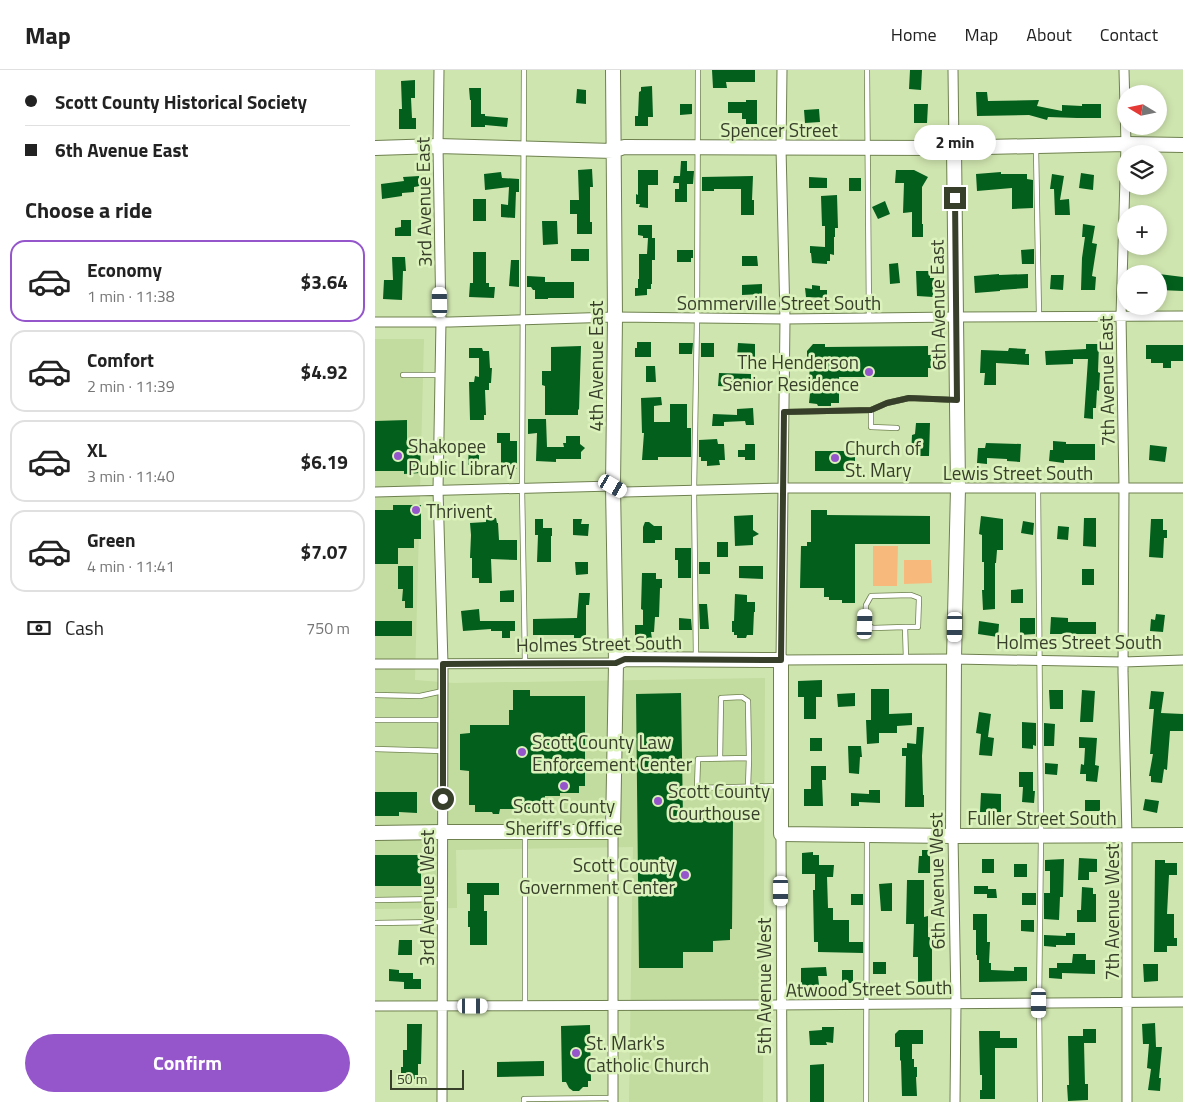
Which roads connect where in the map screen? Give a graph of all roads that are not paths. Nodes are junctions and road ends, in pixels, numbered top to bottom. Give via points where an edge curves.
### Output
1 (439, 70) edge
2 (524, 70) edge
3 (613, 70) edge
4 (698, 70) edge
5 (782, 70) edge
6 (867, 70) edge
7 (953, 70) edge
8 (1124, 70) edge
9 (1126, 144) junction
10 (1183, 145) edge
11 (438, 146) junction
12 (1036, 146) junction
13 (698, 147) junction
14 (375, 148) edge
15 (781, 148) junction
16 (866, 148) junction
17 (954, 148) junction
18 (524, 149) junction
19 (613, 151) junction
20 (1039, 316) junction
21 (1121, 316) junction
22 (1183, 316) edge
23 (956, 317) junction
24 (615, 318) junction
25 (697, 318) junction
26 (869, 318) junction
27 (785, 319) junction
28 (523, 320) junction
29 (441, 321) junction
30 (375, 322) edge
31 (403, 375) dead end
32 (440, 375) junction
33 (957, 400) junction
34 (871, 410) junction
35 (784, 412) junction
36 (897, 428) dead end
37 (613, 486) junction
38 (523, 488) junction
39 (784, 488) junction
40 (957, 488) junction
41 (1038, 488) junction
42 (1124, 488) junction
43 (1183, 488) edge
44 (438, 490) junction
45 (694, 490) junction
46 (375, 492) edge
47 (905, 627) junction
48 (906, 659) junction
49 (954, 659) junction
50 (696, 660) junction
51 (781, 660) junction
52 (1183, 660) edge
53 (1039, 661) junction
54 (1123, 662) junction
55 (525, 663) junction
56 (616, 663) junction
57 (375, 664) edge
58 (443, 664) junction
59 (443, 691) junction
60 (375, 695) edge
61 (375, 720) edge
62 (443, 720) junction
63 (375, 749) edge
64 (443, 751) junction
65 (749, 758) junction
66 (720, 759) junction
67 (781, 786) junction
68 (749, 787) junction
69 (443, 832) junction
70 (525, 832) junction
71 (613, 832) junction
72 (375, 833) edge
73 (781, 834) junction
74 (867, 835) junction
75 (1183, 835) edge
76 (953, 836) junction
77 (1041, 836) junction
78 (1127, 836) junction
79 (443, 899) junction
80 (375, 900) edge
81 (442, 922) junction
82 (375, 923) edge
83 (1183, 1002) edge
84 (956, 1003) junction
85 (1039, 1003) junction
86 (1127, 1003) junction
87 (867, 1004) junction
88 (525, 1005) junction
89 (613, 1005) junction
90 (781, 1005) junction
91 (375, 1006) edge
92 (442, 1006) junction
93 (613, 1100) edge
94 (442, 1102) edge
95 (524, 1102) edge
96 (782, 1102) edge
97 (866, 1102) edge
98 (955, 1102) edge
99 (1039, 1102) edge
100 (1127, 1102) edge

1 - 11 street, 3rd Avenue East
2 - 18 lane
3 - 19 street, 4th Avenue East
4 - 13 lane
5 - 15 street
6 - 16 lane
7 - 17 street, 6th Avenue East
8 - 9 street, 7th Avenue East
9 - 10 street, Spencer Street
9 - 12 street, Spencer Street
9 - 21 street, 7th Avenue East
11 - 14 street, Spencer Street
11 - 18 street, Spencer Street
11 - 29 street, 3rd Avenue East
12 - 17 street, Spencer Street
12 - 20 lane
13 - 15 street, Spencer Street
13 - 19 street, Spencer Street via 624,147
13 - 25 lane
15 - 16 street, Spencer Street
15 - 27 street
16 - 17 street, Spencer Street
16 - 26 lane
17 - 23 street, 6th Avenue East
18 - 19 street, Spencer Street
18 - 28 lane
19 - 24 street, 4th Avenue East
20 - 21 street, Sommerville Street South
20 - 23 street, Sommerville Street South
21 - 22 street, Sommerville Street South
21 - 42 street, 7th Avenue East
23 - 26 street, Sommerville Street South
23 - 33 street, 6th Avenue East
24 - 25 street, Sommerville Street South
24 - 28 street, Sommerville Street South
24 - 37 street, 4th Avenue East
25 - 27 street, Sommerville Street South
25 - 45 lane
26 - 27 street, Sommerville Street South
27 - 35 street
28 - 29 street, Sommerville Street South
28 - 38 lane
29 - 30 street, Sommerville Street South
29 - 32 street, 3rd Avenue East
31 - 32 lane
32 - 44 street, 3rd Avenue East
33 - 34 lane via 909,398
33 - 40 street, 6th Avenue East
34 - 35 lane
34 - 36 lane via 871,427
35 - 39 street
37 - 38 street, Lewis Street South
37 - 45 street, Lewis Street South via 625,492
37 - 56 street, 4th Avenue East
38 - 44 street, Lewis Street South
38 - 55 lane
39 - 40 street, Lewis Street South
39 - 45 street, Lewis Street South
39 - 51 street
40 - 41 street, Lewis Street South
40 - 49 street, 6th Avenue East
41 - 42 street, Lewis Street South
41 - 53 lane
42 - 43 street, Lewis Street South
42 - 54 street, 7th Avenue East
44 - 46 street, Lewis Street South
44 - 58 street, 3rd Avenue East
45 - 50 lane
47 - 47 lane via 918,627 919,598 911,595 871,596 866,605 865,624 873,628
47 - 48 lane
48 - 49 street, Holmes Street South
48 - 51 street, Holmes Street South
49 - 53 street, Holmes Street South
49 - 76 street, 6th Avenue West
50 - 51 street, Holmes Street South
50 - 56 street, Holmes Street South via 625,659
51 - 67 street, 5th Avenue West
52 - 54 street, Holmes Street South
53 - 54 street, Holmes Street South
53 - 77 lane
54 - 78 street, 7th Avenue West
55 - 56 street, Holmes Street South
55 - 58 street, Holmes Street South
56 - 71 street, 4th Avenue East
57 - 58 street, Holmes Street South
58 - 59 street, 3rd Avenue West
59 - 60 lane via 420,696
59 - 62 street, 3rd Avenue West
61 - 62 lane
62 - 64 street, 3rd Avenue West
63 - 64 lane
64 - 69 street, 3rd Avenue West
65 - 66 lane
65 - 66 lane via 748,701 741,697 721,698
65 - 68 lane
66 - 68 lane via 698,759 697,788
67 - 68 lane
67 - 73 street, 5th Avenue West
69 - 70 street
69 - 72 street
69 - 79 street, 3rd Avenue West
70 - 71 street
70 - 88 lane
71 - 89 street
73 - 74 street, Fuller Street South
73 - 90 street, 5th Avenue West
74 - 76 street, Fuller Street South
74 - 87 lane
75 - 78 street, Fuller Street South
76 - 77 street, Fuller Street South
76 - 84 street, 6th Avenue West
77 - 78 street, Fuller Street South
77 - 85 lane
78 - 86 street, 7th Avenue West
79 - 80 lane
79 - 81 street, 3rd Avenue West
81 - 82 lane
81 - 92 street, 3rd Avenue West
83 - 86 street, Atwood Street South
84 - 85 street, Atwood Street South
84 - 87 street, Atwood Street South
84 - 98 street, 6th Avenue West
85 - 86 street, Atwood Street South
85 - 99 lane
86 - 100 street, 7th Avenue West
87 - 90 street, Atwood Street South
87 - 97 lane
88 - 89 street, Atwood Street South
88 - 92 street, Atwood Street South
89 - 90 street, Atwood Street South
89 - 93 street
90 - 96 street, 5th Avenue West
91 - 92 street, Atwood Street South
92 - 94 street, 3rd Avenue West
93 - 95 lane via 524,1099

